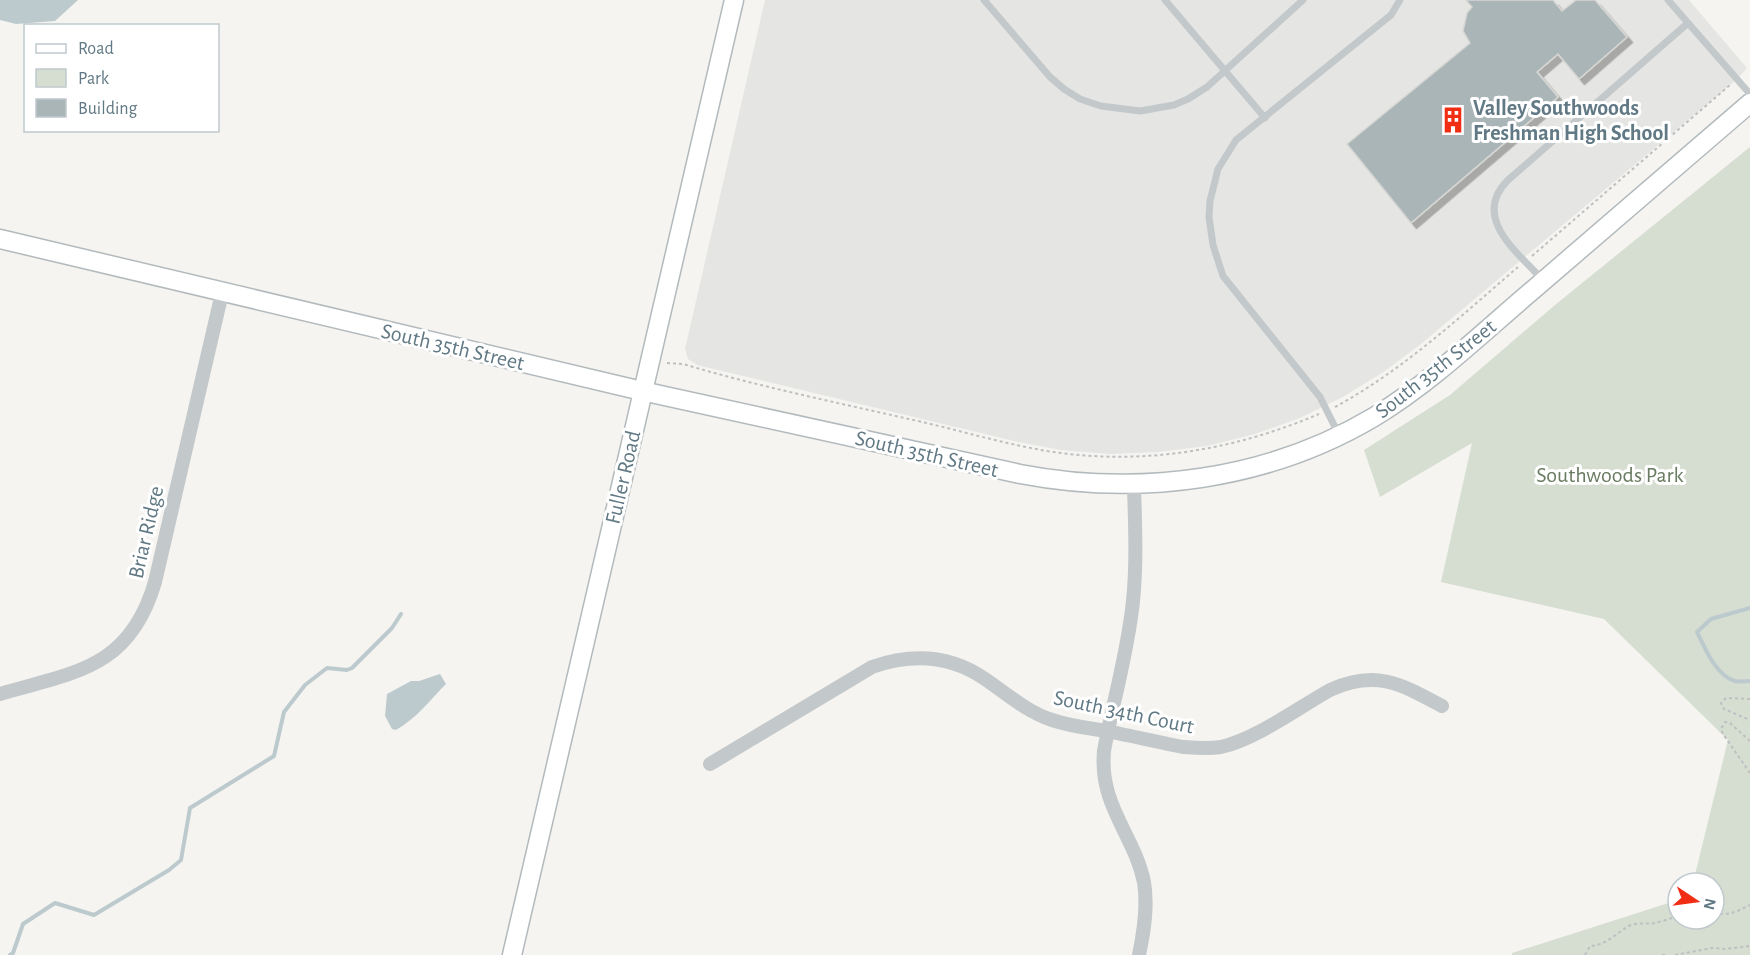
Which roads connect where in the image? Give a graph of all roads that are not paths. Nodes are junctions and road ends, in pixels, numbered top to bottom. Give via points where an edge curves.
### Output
1 (734, 0) edge
2 (995, 0) edge
3 (1165, 0) edge
4 (1303, 0) edge
5 (1400, 0) edge
6 (1668, 0) edge
7 (987, 3) edge
8 (1688, 23) junction
9 (1225, 72) junction
10 (1750, 94) edge
11 (1750, 103) edge
12 (1265, 118) junction
13 (0, 239) edge
14 (1543, 281) junction
15 (222, 293) junction
16 (642, 391) junction
17 (1340, 435) junction
18 (1134, 485) junction
19 (0, 694) edge
20 (1442, 706) dead end
21 (1108, 732) junction
22 (710, 764) dead end
23 (512, 955) edge
24 (1139, 955) edge

1 - 16 street, Fuller Road
2 - 7 lane
3 - 9 lane
4 - 9 lane
5 - 12 lane via 1391,15
6 - 8 lane
7 - 9 lane via 1064,89 1101,106 1140,111 1174,105
8 - 10 lane
8 - 14 lane via 1501,187 1494,203 1495,222
9 - 12 lane
11 - 14 street, South 35th Street
12 - 17 lane via 1236,140 1218,168 1209,211 1213,245 1223,276 1308,381
13 - 15 street, South 35th Street
14 - 17 street, South 35th Street via 1411,392
15 - 16 street, South 35th Street
15 - 19 street, Briar Ridge via 155,582 143,616 113,652 83,669
16 - 18 street, South 35th Street via 1036,477
16 - 23 street, Fuller Road
17 - 18 street, South 35th Street via 1243,470
18 - 21 street via 1133,602
20 - 21 street, South 34th Court via 1396,683 1361,679 1330,690 1238,742 1219,747 1183,747
21 - 22 street, South 34th Court via 1051,720 950,661 909,657 872,667
21 - 24 street via 1102,768 1105,785 1144,882 1145,925

